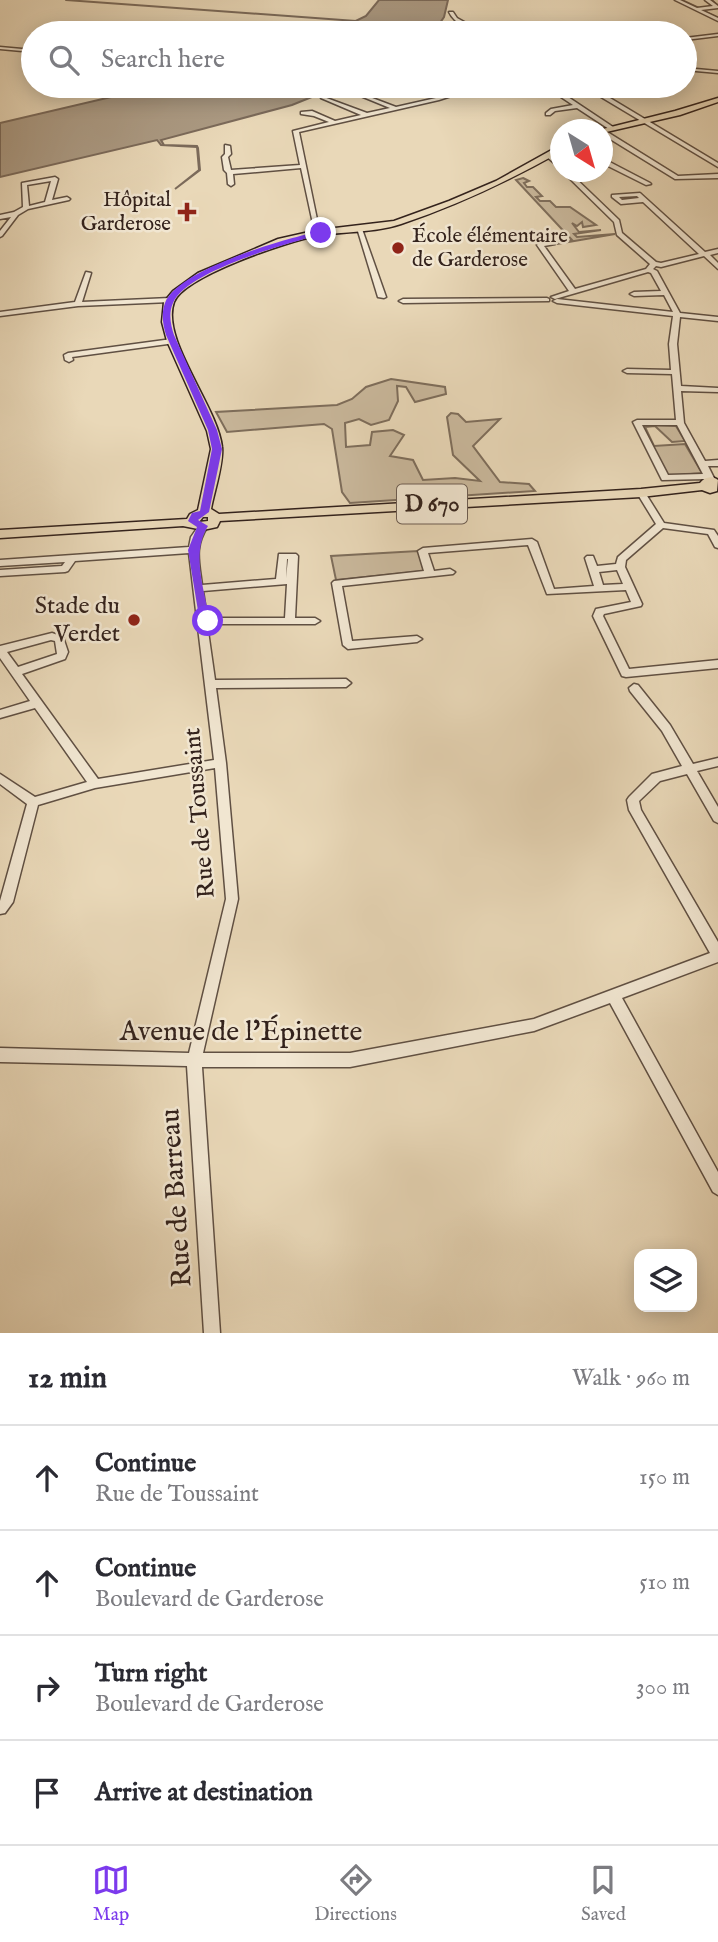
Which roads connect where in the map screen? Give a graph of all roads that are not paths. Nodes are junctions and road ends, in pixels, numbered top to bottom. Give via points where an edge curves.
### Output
1 (677, 0) edge
2 (708, 0) edge
3 (696, 9) junction
4 (451, 13) dead end
5 (718, 20) edge
6 (459, 21) edge
7 (718, 37) edge
8 (697, 40) edge
9 (0, 48) edge
10 (21, 50) edge
11 (697, 70) edge
12 (718, 72) edge
13 (325, 98) edge
14 (371, 98) edge
15 (433, 98) edge
16 (566, 98) edge
17 (608, 98) edge
18 (344, 99) dead end
19 (718, 100) edge
20 (333, 102) junction
21 (577, 106) junction
22 (395, 108) junction
23 (314, 114) dead end
24 (548, 114) dead end
25 (367, 115) junction
26 (592, 119) edge
27 (643, 120) junction
28 (334, 122) junction
29 (613, 128) edge
30 (613, 135) edge
31 (228, 146) dead end
32 (548, 155) edge
33 (718, 165) edge
34 (304, 166) junction
35 (613, 166) edge
36 (257, 170) junction
37 (230, 172) junction
38 (718, 176) edge
39 (576, 182) edge
40 (260, 183) dead end
41 (644, 183) dead end
42 (231, 184) dead end
43 (67, 199) dead end
44 (643, 200) dead end
45 (48, 203) junction
46 (26, 208) junction
47 (16, 214) junction
48 (0, 217) edge
49 (359, 229) junction
50 (318, 233) junction
51 (0, 235) edge
52 (553, 243) dead end
53 (718, 251) edge
54 (704, 254) junction
55 (654, 267) junction
56 (718, 267) edge
57 (88, 273) dead end
58 (572, 290) junction
59 (666, 293) junction
60 (634, 294) dead end
61 (382, 297) dead end
62 (553, 299) junction
63 (170, 300) junction
64 (403, 301) dead end
65 (78, 304) junction
66 (677, 313) junction
67 (0, 314) edge
68 (718, 319) edge
69 (172, 341) junction
70 (69, 360) dead end
71 (627, 371) dead end
72 (675, 372) junction
73 (676, 388) junction
74 (718, 390) edge
75 (680, 423) junction
76 (718, 463) edge
77 (701, 464) junction
78 (712, 483) edge
79 (641, 493) junction
80 (202, 519) junction
81 (661, 524) junction
82 (0, 532) edge
83 (718, 545) edge
84 (193, 550) junction
85 (590, 558) dead end
86 (71, 559) junction
87 (0, 563) edge
88 (620, 567) junction
89 (593, 569) junction
90 (450, 572) dead end
91 (0, 573) edge
92 (430, 574) junction
93 (628, 587) junction
94 (199, 588) junction
95 (599, 588) junction
96 (204, 621) junction
97 (290, 621) junction
98 (315, 621) dead end
99 (417, 639) dead end
100 (0, 650) edge
101 (718, 664) edge
102 (16, 672) junction
103 (346, 683) dead end
104 (211, 684) junction
105 (634, 688) dead end
106 (37, 703) junction
107 (0, 714) edge
108 (718, 762) edge
109 (220, 763) junction
110 (690, 768) junction
111 (0, 778) edge
112 (94, 784) junction
113 (33, 802) junction
114 (718, 818) edge
115 (0, 909) edge
116 (718, 955) edge
117 (614, 996) junction
118 (0, 1055) edge
119 (194, 1060) junction
120 (718, 1186) edge
121 (212, 1333) edge

1 - 3 street
2 - 3 street via 718,7
3 - 5 street
4 - 6 street
7 - 8 street
9 - 10 street
11 - 12 street
13 - 20 street
14 - 22 street
15 - 22 street
16 - 21 street
17 - 27 street
18 - 20 street
19 - 27 main road
20 - 25 street
21 - 24 street
21 - 26 street
22 - 25 street
23 - 28 street
25 - 28 street
27 - 29 main road
27 - 33 street
28 - 34 street via 296,131
30 - 38 street via 677,178
31 - 37 street via 225,157
32 - 49 main road via 453,203 395,223
34 - 36 street
34 - 50 street
35 - 41 street
36 - 37 street
36 - 40 street
37 - 42 street
39 - 55 street via 617,221 619,234
43 - 45 street
44 - 54 street
45 - 46 street
45 - 46 street via 54,179 24,184
46 - 47 street
47 - 48 street
47 - 51 street
49 - 50 main road
49 - 61 street
50 - 63 main road via 281,241 222,265 186,284
52 - 58 street via 540,246
53 - 54 street
54 - 55 street
54 - 56 street
55 - 58 street
55 - 59 street
57 - 65 street
58 - 62 street
59 - 60 street
59 - 66 street
62 - 64 street
62 - 66 street
63 - 65 street
63 - 69 main road via 166,322
65 - 67 street
66 - 68 street
66 - 72 street
69 - 70 street via 68,355
69 - 80 main road via 216,444
71 - 72 street
72 - 73 street
73 - 74 street
73 - 75 street
75 - 77 street
75 - 78 street via 637,422 665,478
76 - 77 street
77 - 78 street
78 - 79 main road, D 670
79 - 80 main road, D 670
79 - 81 street
80 - 82 main road, D 670
80 - 84 street
81 - 83 street via 711,532
81 - 88 street via 621,559
84 - 86 street
84 - 94 street, Rue de Toussaint
85 - 89 street
86 - 87 street
86 - 91 street via 65,569
88 - 89 street
88 - 93 street
89 - 95 street
90 - 92 street
92 - 95 street via 423,551 532,542 551,592
92 - 99 street via 337,583 348,645
93 - 95 street
93 - 101 street via 635,607 600,611 598,616 626,673
94 - 96 street, Rue de Toussaint
94 - 97 street via 286,581
96 - 97 street
96 - 104 street, Rue de Toussaint
97 - 98 street
100 - 102 street
100 - 102 street via 52,636 58,639 61,656
102 - 106 street
103 - 104 street
104 - 109 street, Rue de Toussaint
105 - 110 street
106 - 107 street
106 - 112 street
108 - 110 street
109 - 112 street
109 - 119 street, Rue de Toussaint via 232,899
110 - 114 street
110 - 116 street via 656,777 632,800
111 - 113 street
112 - 113 street
113 - 115 street via 7,902
116 - 117 street, Avenue de l'Épinette
117 - 119 street, Avenue de l'Épinette via 534,1025 350,1060
117 - 120 street
118 - 119 street, Avenue de l'Épinette
119 - 121 street, Rue de Barreau

